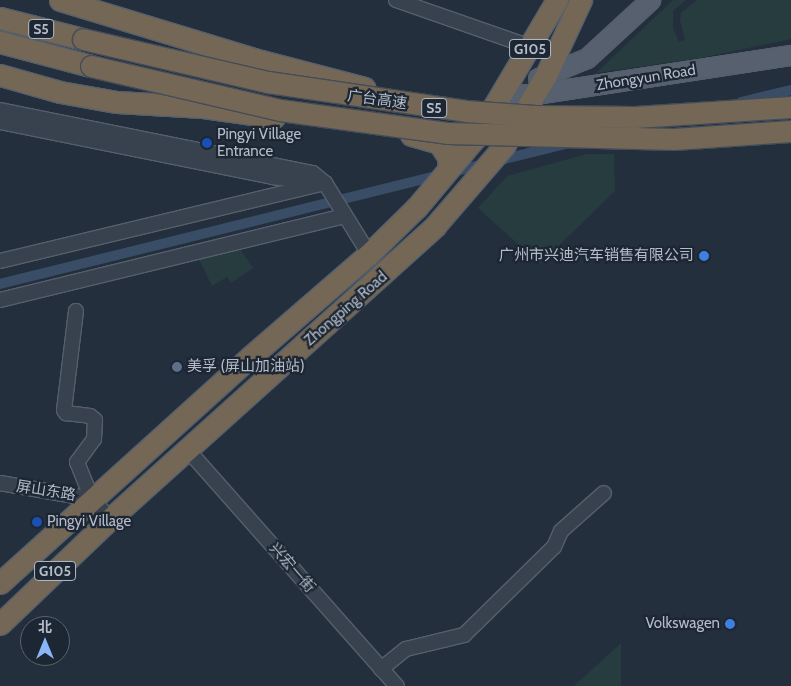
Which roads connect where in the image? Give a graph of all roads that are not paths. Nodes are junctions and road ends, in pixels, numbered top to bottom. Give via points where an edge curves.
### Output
1 (60, 0) edge
2 (396, 0) edge
3 (557, 0) edge
4 (581, 0) edge
5 (650, 0) edge
6 (0, 18) edge
7 (0, 42) edge
8 (531, 48) junction
9 (791, 55) edge
10 (546, 74) junction
11 (0, 75) edge
12 (535, 94) junction
13 (500, 95) junction
14 (791, 107) edge
15 (0, 110) edge
16 (523, 114) junction
17 (0, 122) edge
18 (791, 131) edge
19 (449, 168) junction
20 (325, 183) junction
21 (342, 211) junction
22 (369, 254) junction
23 (0, 261) edge
24 (0, 300) edge
25 (76, 311) dead end
26 (187, 450) junction
27 (0, 483) edge
28 (604, 492) dead end
29 (92, 499) junction
30 (110, 519) junction
31 (0, 584) edge
32 (0, 624) edge
33 (381, 669) junction
34 (397, 686) edge

1 - 13 highway via 260,61 381,92 473,104
2 - 8 street
3 - 8 highway, G105
4 - 10 highway, G105
5 - 10 main road via 587,58
6 - 14 highway, 广台高速 / S5, bridge via 210,71 438,108 580,117
7 - 18 highway, 广台高速 / S5, bridge via 229,100 359,123 489,136 586,138 674,139
8 - 13 highway, G105
9 - 12 main road, Zhongyun Road
10 - 12 highway, G105
10 - 13 main road
11 - 19 highway via 60,92 117,102 203,107 421,136 439,143 448,157
12 - 13 main road, Zhongyun Road
12 - 16 highway, Zhongping Road / G105
13 - 16 highway via 516,98
13 - 19 highway, Zhongping Road / G105 via 475,138
15 - 20 street via 313,173
16 - 26 highway, Zhongping Road / G105 via 504,146 435,226
17 - 20 street via 272,177
19 - 22 highway, Zhongping Road / G105
20 - 21 street
20 - 23 street
21 - 22 street
21 - 24 street
22 - 29 highway, Zhongping Road / G105
25 - 29 street via 64,410 95,420 94,439 77,462
26 - 30 highway, Zhongping Road / G105
26 - 33 street, 兴宏一街
27 - 29 street, 屏山东路
28 - 33 street via 561,531 554,547 464,635 406,649
29 - 30 street
29 - 31 highway, Zhongping Road / G105
30 - 32 highway, Zhongping Road / G105
33 - 34 street, 兴宏一街

